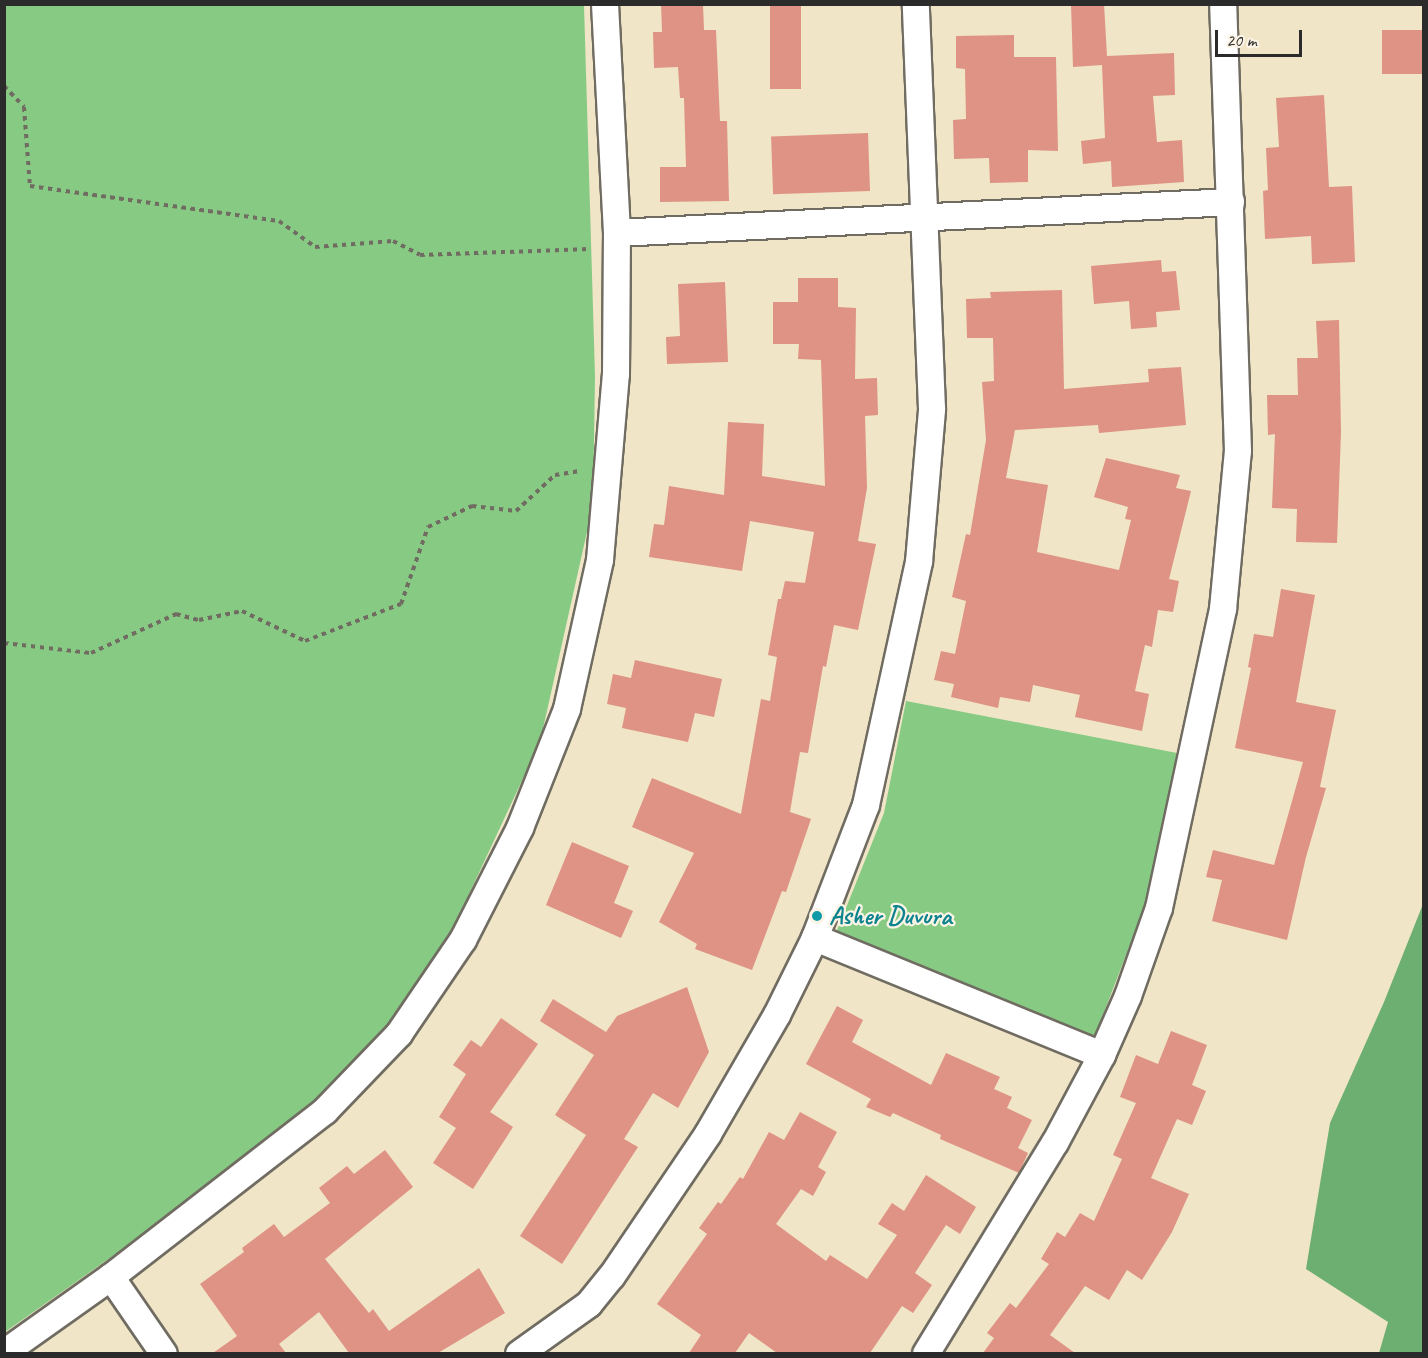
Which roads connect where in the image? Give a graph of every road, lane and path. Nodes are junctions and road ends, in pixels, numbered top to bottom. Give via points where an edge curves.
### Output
1 (606, 4) edge
2 (916, 4) edge
3 (1223, 4) edge
4 (4, 86) edge
5 (1231, 202) junction
6 (925, 219) junction
7 (617, 240) junction
8 (608, 468) junction
9 (4, 643) edge
10 (814, 938) junction
11 (1102, 1055) junction
12 (111, 1277) junction
13 (4, 1353) edge
14 (164, 1353) edge
15 (519, 1353) edge
16 (926, 1353) edge

1 - 7 street
2 - 6 street
3 - 5 street
4 - 7 path via 24,107 30,186 279,221 315,247 393,241 420,255
5 - 6 street
5 - 11 street via 1238,451 1223,609 1159,908
6 - 7 street
6 - 10 street via 932,409 919,562 866,805
7 - 8 street via 616,375
8 - 9 path via 555,475 516,511 472,506 428,527 401,603 305,641 242,610 199,620 176,614 91,653
8 - 12 street via 600,560 567,709 520,828 463,940 399,1034 325,1111
10 - 11 street
10 - 15 street via 777,1015 708,1134 612,1276 589,1304
11 - 16 street via 1055,1143
12 - 13 street
12 - 14 street

